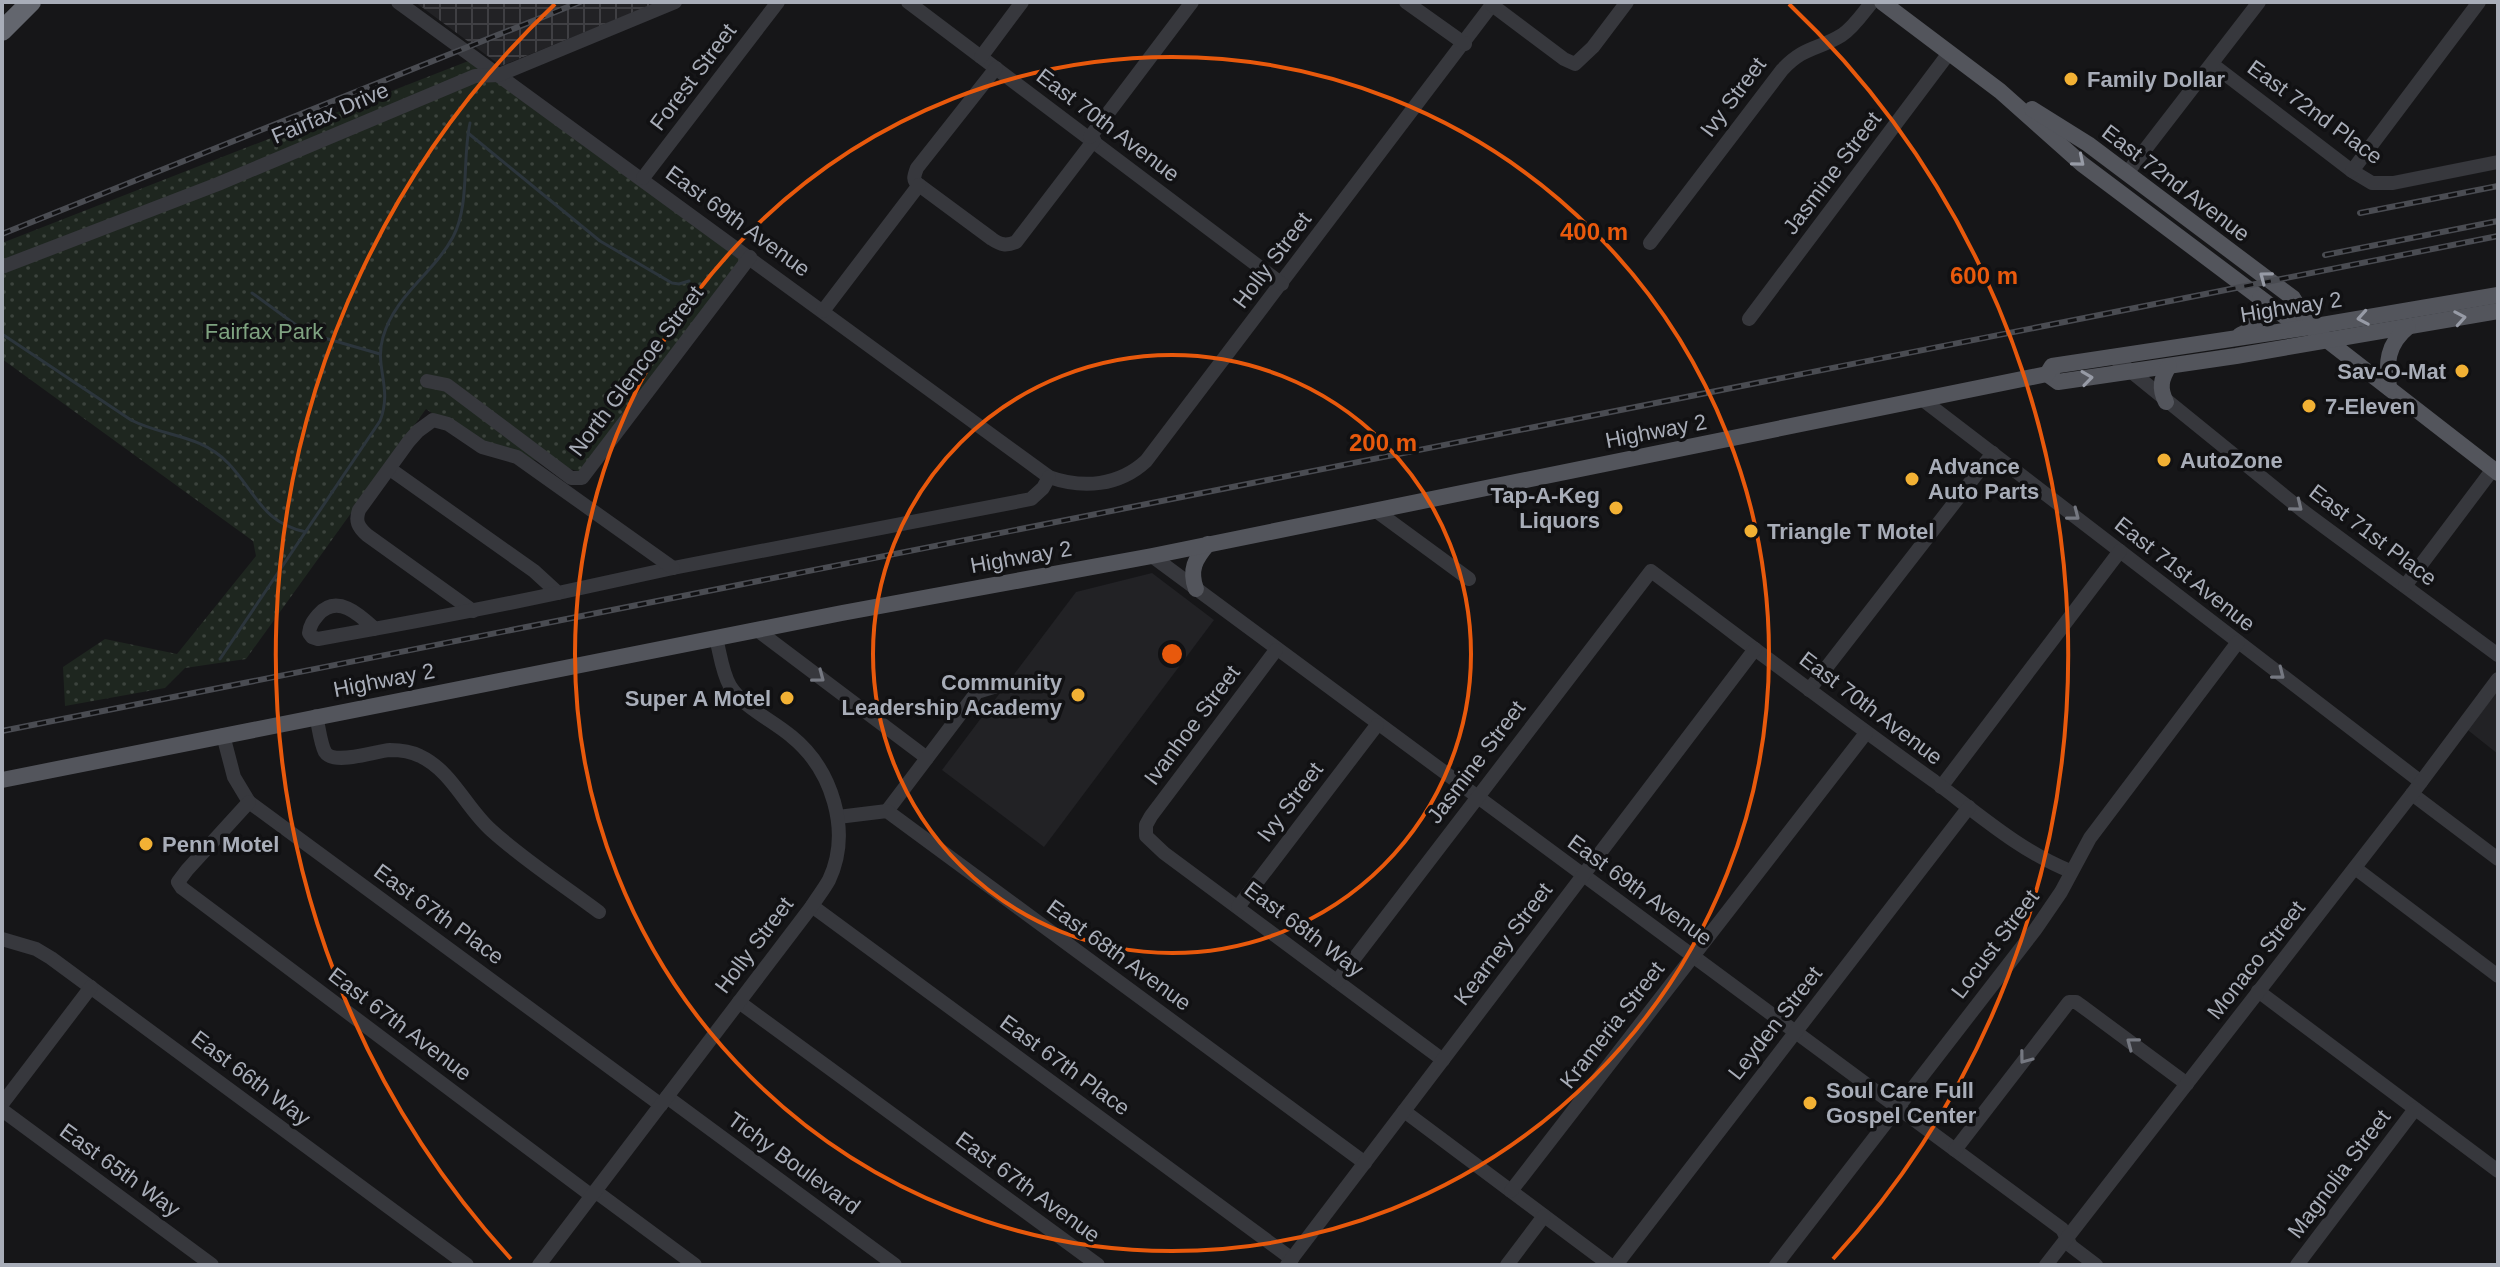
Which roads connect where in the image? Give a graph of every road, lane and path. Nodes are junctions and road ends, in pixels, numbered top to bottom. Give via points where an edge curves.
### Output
1 (31, 2) edge
2 (398, 2) edge
3 (675, 2) edge
4 (778, 2) edge
5 (908, 2) edge
6 (1022, 2) edge
7 (1192, 2) edge
8 (1406, 2) edge
9 (1627, 2) edge
10 (1872, 2) edge
11 (1882, 2) edge
12 (2259, 2) edge
13 (2479, 2) edge
14 (1493, 3) edge
15 (2, 31) edge
16 (1465, 44) junction
17 (1949, 53) junction
18 (981, 57) junction
19 (2212, 64) junction
20 (996, 68) junction
21 (499, 75) junction
22 (2000, 91) junction
23 (1092, 139) junction
24 (2498, 162) edge
25 (2352, 171) junction
26 (2127, 173) junction
27 (643, 178) junction
28 (919, 185) junction
29 (1650, 243) dead end
30 (750, 257) junction
31 (2, 267) edge
32 (1282, 284) junction
33 (2498, 295) edge
34 (2260, 298) junction
35 (823, 311) junction
36 (2498, 311) edge
37 (1749, 319) dead end
38 (2310, 327) junction
39 (2408, 327) junction
40 (2229, 340) junction
41 (2327, 340) junction
42 (2112, 356) junction
43 (2169, 366) junction
44 (2129, 371) junction
45 (2047, 374) junction
46 (427, 381) dead end
47 (2389, 388) junction
48 (1923, 400) junction
49 (2166, 402) junction
50 (1993, 453) junction
51 (390, 469) junction
52 (2496, 471) edge
53 (1049, 477) junction
54 (1375, 510) junction
55 (1208, 544) junction
56 (2120, 551) junction
57 (1152, 556) junction
58 (673, 568) junction
59 (1651, 571) joint
60 (1469, 579) dead end
61 (2405, 586) junction
62 (1196, 589) junction
63 (558, 593) junction
64 (473, 611) junction
65 (375, 629) dead end
66 (757, 630) junction
67 (716, 638) junction
68 (2238, 642) junction
69 (1755, 649) junction
70 (1276, 650) junction
71 (2498, 655) edge
72 (2498, 679) edge
73 (1000, 685) dead end
74 (1809, 690) junction
75 (316, 716) junction
76 (1377, 725) junction
77 (1866, 733) junction
78 (223, 735) junction
79 (927, 758) junction
80 (2, 780) edge
81 (1941, 787) junction
82 (2417, 788) junction
83 (1476, 798) junction
84 (249, 802) junction
85 (1969, 807) junction
86 (887, 811) junction
87 (838, 817) junction
88 (1145, 828) joint
89 (2498, 859) edge
90 (2355, 868) junction
91 (2070, 871) junction
92 (1583, 876) junction
93 (812, 906) junction
94 (1238, 907) junction
95 (599, 912) dead end
96 (2, 939) edge
97 (1693, 956) junction
98 (2498, 976) edge
99 (1337, 981) junction
100 (91, 987) junction
101 (2258, 991) junction
102 (739, 1002) junction
103 (1795, 1033) junction
104 (1443, 1060) junction
105 (2187, 1084) junction
106 (664, 1101) junction
107 (2, 1104) edge
108 (1896, 1107) junction
109 (2415, 1109) junction
110 (2, 1110) edge
111 (1404, 1111) junction
112 (1955, 1150) junction
113 (1365, 1163) junction
114 (2498, 1171) edge
115 (1511, 1191) junction
116 (594, 1193) junction
117 (1544, 1216) junction
118 (2067, 1238) junction
119 (1289, 1262) edge
120 (212, 1265) edge
121 (467, 1265) edge
122 (539, 1265) edge
123 (695, 1265) edge
124 (895, 1265) edge
125 (1098, 1265) edge
126 (1507, 1265) edge
127 (1613, 1265) edge
128 (1776, 1265) edge
129 (2046, 1265) edge
130 (2096, 1265) edge
131 (2297, 1265) edge

1 - 15 highway
2 - 21 street, East 69th Avenue
3 - 21 street, Fairfax Drive
4 - 27 street, Forest Street
5 - 18 street, East 70th Avenue
6 - 18 street
7 - 23 street
8 - 16 street
9 - 14 street via 1575,64
10 - 29 street, Ivy Street via 1842,35 1807,49 1782,70
11 - 17 main road, East 72nd Avenue
12 - 19 street
13 - 25 street
14 - 16 street, Holly Street
16 - 32 street, Holly Street
17 - 22 main road, East 72nd Avenue
17 - 37 street, Jasmine Street
18 - 20 street, East 70th Avenue
19 - 25 street, East 72nd Place
19 - 26 street
20 - 23 street, East 70th Avenue
20 - 28 street via 917,168 914,181
21 - 27 street, East 69th Avenue
21 - 31 street, Fairfax Drive via 475,76
22 - 26 main road, East 72nd Avenue
22 -> 34 main road, East 72nd Avenue via 2082,164
23 - 28 street via 1010,245 992,239
23 - 32 street, East 70th Avenue
24 - 25 street, East 72nd Place via 2397,182 2372,183
38 -> 26 main road, East 72nd Avenue via 2293,298
27 - 30 street, East 69th Avenue
28 - 35 street
30 - 35 street, East 69th Avenue
30 - 46 street, North Glencoe Street via 582,478 571,478 447,385
32 - 53 street, Holly Street via 1143,464 1097,484
33 -> 38 main road, Highway 2
34 - 38 main road, East 72nd Avenue
34 - 40 main road via 2254,324
35 - 53 street, East 69th Avenue
39 -> 36 main road, Highway 2
38 - 40 main road, Highway 2
38 - 41 main road, East 72nd Avenue
39 - 41 main road, Highway 2
39 - 47 main road via 2388,354
40 - 42 main road, Highway 2
41 - 43 main road, Highway 2
41 - 47 main road, East 72nd Avenue
42 - 44 street, East 71st Place
42 - 45 main road, Highway 2 via 2052,366
43 - 44 main road, Highway 2
43 - 49 main road via 2161,392
45 -> 44 main road, Highway 2 via 2058,382
44 - 49 street, East 71st Place
45 - 48 main road, Highway 2
47 - 52 main road, East 72nd Avenue
48 - 50 street, East 71st Avenue
48 - 54 main road, Highway 2
49 -> 61 street, East 71st Place
50 -> 56 street, East 71st Avenue
50 - 74 street
51 - 58 street via 426,424 448,424 482,447 517,457
51 - 63 street
51 - 64 street via 359,510 359,527
52 - 61 street
53 - 58 street via 1031,499
54 - 55 main road, Highway 2
54 - 60 street
55 - 57 main road, Highway 2
55 - 62 main road via 1192,568
56 - 68 street, East 71st Avenue
56 - 81 street
57 - 62 street, East 69th Avenue
57 - 66 main road, Highway 2
58 - 63 street
59 - 69 street, East 70th Avenue
59 - 83 street, Jasmine Street
61 - 71 street, East 71st Place
62 - 70 street, East 69th Avenue
63 - 64 street
64 - 65 street
66 - 67 main road, Highway 2
66 -> 79 street
67 - 75 main road, Highway 2
67 - 87 street, Holly Street via 730,687 806,750 829,787
68 -> 82 street, East 71st Avenue
68 - 91 street, Locust Street
69 - 74 street, East 70th Avenue
69 - 92 street, Kearney Street
70 - 76 street, East 69th Avenue
70 - 88 street, Ivanhoe Street
72 - 82 street, Monaco Street
73 - 79 street via 977,692
74 - 77 street, East 70th Avenue
75 - 78 main road, Highway 2
75 - 95 street via 330,757 388,750 425,758 489,828
76 - 83 street, East 69th Avenue
76 - 94 street, Ivy Street
77 - 81 street, East 70th Avenue
77 - 97 street, Krameria Street
78 - 80 main road, Highway 2
78 - 84 street, East 67th Place via 234,777
79 - 86 street
81 - 85 street, East 70th Avenue
82 - 89 street, East 71st Avenue
82 - 90 street, Monaco Street
83 - 92 street, East 69th Avenue
83 - 99 street, Jasmine Street
84 - 106 street, East 67th Place
84 - 116 street, East 67th Avenue via 187,870 178,882 182,888
85 - 91 street, East 70th Avenue
85 - 103 street, Leyden Street
86 - 87 street
86 - 113 street, East 68th Avenue
87 - 93 street, Holly Street via 833,867
88 - 94 street, East 68th Way via 1156,846
90 - 98 street
90 - 101 street, Monaco Street
91 - 108 street, Locust Street via 2035,930
92 - 97 street, East 69th Avenue
92 - 104 street, Kearney Street
93 - 102 street, Holly Street
93 - 119 street, East 67th Place
94 - 99 street, East 68th Way
96 - 100 street, East 66th Way via 36,949
97 - 103 street, East 69th Avenue
97 - 115 street, Krameria Street
99 - 104 street, East 68th Way
100 - 107 street
100 - 121 street, East 66th Way
101 - 105 street, Monaco Street
101 - 109 street
102 - 106 street, Holly Street
102 - 125 street, East 67th Avenue
103 - 108 street, East 69th Avenue
103 - 127 street, Leyden Street
104 - 111 street, Kearney Street
105 -> 112 street via 2076,1002 2066,1004
105 - 118 street, Monaco Street
106 - 116 street, Holly Street
106 - 124 street, Tichy Boulevard
108 - 112 street, East 69th Avenue
108 - 128 street, Locust Street
109 - 114 street
109 - 131 street, Magnolia Street
110 - 120 street, East 65th Way
111 - 113 street, Kearney Street
111 - 115 street
112 - 118 street, East 69th Avenue
113 - 119 street, Kearney Street
115 - 117 street
116 - 122 street, Holly Street
116 - 123 street, East 67th Avenue
117 - 126 street
117 - 127 street
118 - 129 street, Monaco Street
118 - 130 street, East 69th Avenue

